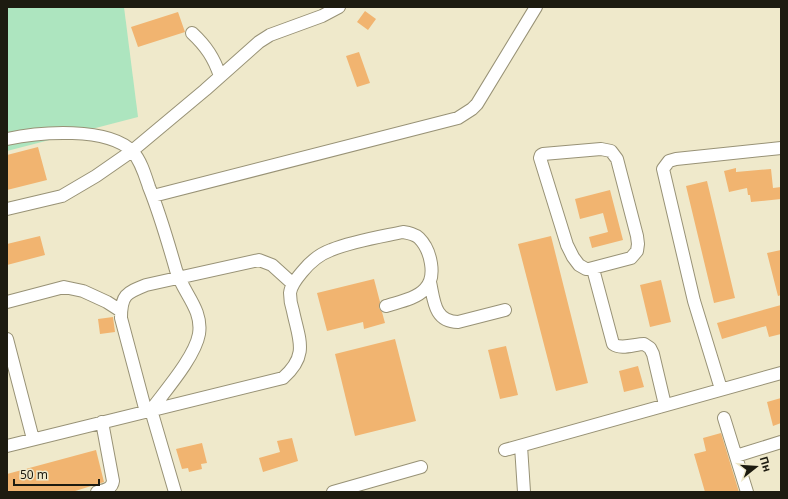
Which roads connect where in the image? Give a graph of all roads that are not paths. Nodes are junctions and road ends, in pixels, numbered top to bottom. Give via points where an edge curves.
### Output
1 (339, 7) edge
2 (536, 7) edge
3 (192, 33) dead end
4 (220, 76) junction
5 (7, 139) edge
6 (781, 148) edge
7 (132, 151) junction
8 (153, 196) junction
9 (7, 209) edge
10 (593, 269) junction
11 (178, 278) junction
12 (430, 282) junction
13 (293, 284) junction
14 (7, 302) edge
15 (386, 306) dead end
16 (505, 310) dead end
17 (121, 311) junction
18 (7, 339) edge
19 (781, 372) edge
20 (721, 389) junction
21 (665, 405) junction
22 (148, 411) junction
23 (724, 418) dead end
24 (102, 422) junction
25 (33, 440) junction
26 (781, 442) edge
27 (7, 446) edge
28 (522, 446) junction
29 (505, 450) dead end
30 (736, 456) junction
31 (422, 467) dead end
32 (97, 492) edge
33 (174, 492) edge
34 (333, 492) edge
35 (524, 492) edge
36 (747, 492) edge

1 - 4 lane via 270,35
2 - 8 lane via 477,104 458,118
3 - 4 lane via 212,55
4 - 7 lane
5 - 7 lane via 27,134 67,132 109,138
6 - 20 lane via 676,159 669,161 663,169 694,301
7 - 8 lane via 139,161
7 - 9 lane via 68,193
8 - 11 lane
10 - 10 lane via 631,258 637,251 635,228 615,156 611,151 601,149 542,154 542,165 573,257 583,268
10 - 21 lane via 613,344 620,347 644,344 650,348
11 - 13 lane via 260,260 272,265
11 - 17 lane via 134,290 125,297
11 - 22 lane via 197,310 199,334 189,358
12 - 13 lane via 432,274 426,246 411,233 403,232 331,250 310,263
12 - 15 lane via 418,295
12 - 16 lane via 439,313 450,322
13 - 22 lane via 290,302 300,345 299,357 293,369 283,378
14 - 17 lane via 73,288 89,293
17 - 22 lane
18 - 25 lane
19 - 20 lane
20 - 21 lane
21 - 28 lane
22 - 24 lane
22 - 33 lane
23 - 30 lane
24 - 25 lane
24 - 32 lane via 114,481 110,488
25 - 27 lane
26 - 30 lane
28 - 29 lane
28 - 35 lane
30 - 36 lane
31 - 34 lane

